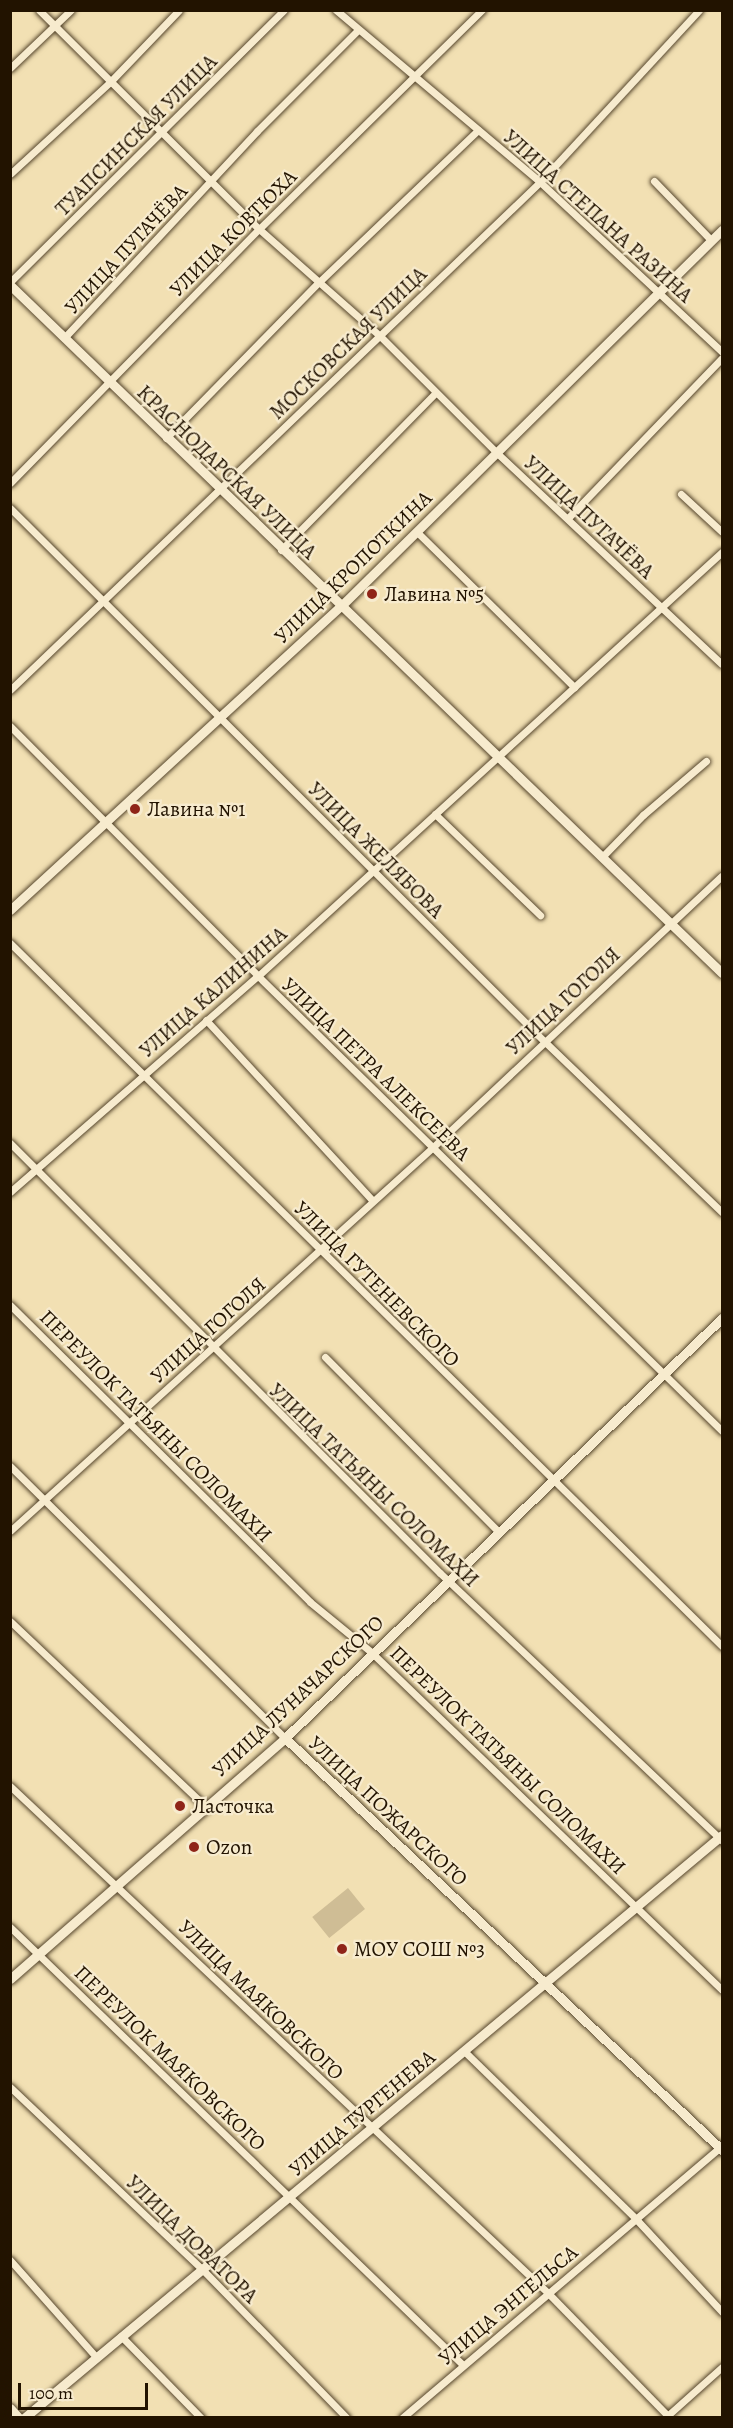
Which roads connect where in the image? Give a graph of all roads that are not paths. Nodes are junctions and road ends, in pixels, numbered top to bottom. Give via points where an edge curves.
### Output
1 (39, 10) edge
2 (71, 10) edge
3 (179, 10) edge
4 (284, 10) edge
5 (336, 10) edge
6 (482, 10) edge
7 (699, 10) edge
8 (54, 26) junction
9 (357, 31) junction
10 (10, 68) edge
11 (415, 78) junction
12 (111, 81) junction
13 (478, 130) junction
14 (162, 133) junction
15 (10, 174) edge
16 (211, 181) junction
17 (654, 181) dead end
18 (540, 182) junction
19 (259, 229) junction
20 (723, 230) edge
21 (712, 241) junction
22 (319, 282) junction
23 (10, 284) edge
24 (657, 292) junction
25 (380, 336) junction
26 (64, 338) junction
27 (723, 352) edge
28 (723, 358) edge
29 (109, 383) junction
30 (436, 392) junction
31 (166, 438) junction
32 (496, 453) junction
33 (10, 483) edge
34 (219, 490) junction
35 (681, 494) dead end
36 (10, 508) edge
37 (568, 519) junction
38 (417, 532) junction
39 (723, 532) edge
40 (281, 550) junction
41 (723, 552) edge
42 (101, 599) junction
43 (340, 607) junction
44 (662, 608) junction
45 (723, 664) edge
46 (574, 687) junction
47 (10, 690) edge
48 (218, 716) junction
49 (10, 726) edge
50 (497, 758) junction
51 (706, 761) dead end
52 (435, 814) junction
53 (105, 822) junction
54 (603, 857) junction
55 (373, 870) junction
56 (723, 876) edge
57 (10, 910) edge
58 (540, 915) dead end
59 (672, 922) junction
60 (10, 943) edge
61 (723, 973) edge
62 (258, 976) junction
63 (206, 1020) junction
64 (544, 1041) junction
65 (143, 1075) junction
66 (10, 1143) edge
67 (433, 1147) junction
68 (37, 1169) junction
69 (10, 1192) edge
70 (374, 1201) junction
71 (723, 1212) edge
72 (319, 1250) junction
73 (10, 1305) edge
74 (723, 1318) edge
75 (212, 1350) junction
76 (325, 1357) dead end
77 (666, 1376) junction
78 (128, 1424) junction
79 (723, 1431) edge
80 (10, 1466) edge
81 (553, 1480) junction
82 (45, 1501) junction
83 (10, 1532) edge
84 (499, 1532) junction
85 (448, 1581) junction
86 (10, 1621) edge
87 (723, 1646) edge
88 (372, 1652) junction
89 (285, 1738) junction
90 (10, 1786) edge
91 (206, 1807) junction
92 (721, 1838) edge
93 (118, 1887) junction
94 (638, 1909) junction
95 (10, 1927) edge
96 (39, 1955) junction
97 (10, 1979) edge
98 (545, 1984) junction
99 (723, 1990) edge
100 (464, 2051) junction
101 (10, 2087) edge
102 (371, 2127) junction
103 (722, 2148) edge
104 (290, 2197) junction
105 (636, 2219) junction
106 (10, 2260) edge
107 (201, 2268) junction
108 (548, 2293) junction
109 (723, 2312) edge
110 (121, 2336) junction
111 (96, 2357) junction
112 (462, 2364) junction
113 (723, 2367) edge
114 (10, 2408) edge
115 (667, 2417) edge
116 (21, 2418) edge
117 (201, 2418) edge
118 (347, 2418) edge
119 (402, 2418) edge

1 - 8 street, УЛИЦА ПУГАЧЁВА
2 - 8 street
3 - 12 street
4 - 14 street, ТУАПСИНСКАЯ УЛИЦА
5 - 9 street, УЛИЦА СТЕПАНА РАЗИНА
6 - 11 street, УЛИЦА КОВТЮХА
7 - 18 street, МОСКОВСКАЯ УЛИЦА
8 - 10 street
8 - 12 street, УЛИЦА ПУГАЧЁВА
9 - 11 street, УЛИЦА СТЕПАНА РАЗИНА
9 - 16 street
11 - 13 street, УЛИЦА СТЕПАНА РАЗИНА
11 - 19 street, УЛИЦА КОВТЮХА
12 - 14 street, УЛИЦА ПУГАЧЁВА
12 - 15 street
13 - 18 street, УЛИЦА СТЕПАНА РАЗИНА
13 - 22 street, УЛИЦА СТЕПАНА РАЗИНА
14 - 16 street, УЛИЦА ПУГАЧЁВА
14 - 23 street, ТУАПСИНСКАЯ УЛИЦА
16 - 19 street, УЛИЦА ПУГАЧЁВА
16 - 26 street, УЛИЦА ПУГАЧЁВА
17 - 21 street
18 - 24 street, УЛИЦА СТЕПАНА РАЗИНА
18 - 25 street, МОСКОВСКАЯ УЛИЦА
19 - 22 street, УЛИЦА ПУГАЧЁВА
19 - 29 street, УЛИЦА КОВТЮХА
20 - 21 main road, УЛИЦА КРОПОТКИНА
21 - 24 main road, УЛИЦА КРОПОТКИНА
22 - 25 street, УЛИЦА ПУГАЧЁВА
22 - 31 street
23 - 26 main road, КРАСНОДАРСКАЯ УЛИЦА
24 - 27 street, УЛИЦА СТЕПАНА РАЗИНА
24 - 32 main road, УЛИЦА КРОПОТКИНА
25 - 30 street, УЛИЦА ПУГАЧЁВА
25 - 34 street, МОСКОВСКАЯ УЛИЦА
26 - 29 main road, КРАСНОДАРСКАЯ УЛИЦА
28 - 37 street
29 - 31 main road, КРАСНОДАРСКАЯ УЛИЦА
29 - 33 street, УЛИЦА КОВТЮХА
30 - 32 street, УЛИЦА ПУГАЧЁВА
30 - 40 street
31 - 34 main road, КРАСНОДАРСКАЯ УЛИЦА
32 - 37 street, УЛИЦА ПУГАЧЁВА
32 - 38 main road, УЛИЦА КРОПОТКИНА
34 - 40 main road, КРАСНОДАРСКАЯ УЛИЦА
34 - 42 street, МОСКОВСКАЯ УЛИЦА
35 - 39 street
36 - 42 street, УЛИЦА ЖЕЛЯБОВА
37 - 44 street, УЛИЦА ПУГАЧЁВА
38 - 43 main road, УЛИЦА КРОПОТКИНА
38 - 46 street
40 - 43 main road, КРАСНОДАРСКАЯ УЛИЦА
41 - 44 street, УЛИЦА КАЛИНИНА
42 - 47 street, МОСКОВСКАЯ УЛИЦА
42 - 48 street, УЛИЦА ЖЕЛЯБОВА
43 - 48 main road, УЛИЦА КРОПОТКИНА
43 - 50 main road, КРАСНОДАРСКАЯ УЛИЦА
44 - 45 street, УЛИЦА ПУГАЧЁВА
44 - 46 street, УЛИЦА КАЛИНИНА
46 - 50 street, УЛИЦА КАЛИНИНА
48 - 53 main road, УЛИЦА КРОПОТКИНА
48 - 55 street, УЛИЦА ЖЕЛЯБОВА
49 - 53 street, УЛИЦА ПЕТРА АЛЕКСЕЕВА
50 - 52 street, УЛИЦА КАЛИНИНА
50 - 54 main road, КРАСНОДАРСКАЯ УЛИЦА
51 - 54 street via 643,815
52 - 55 street, УЛИЦА КАЛИНИНА
52 - 58 street
53 - 57 main road, УЛИЦА КРОПОТКИНА
53 - 62 street, УЛИЦА ПЕТРА АЛЕКСЕЕВА
54 - 59 main road, КРАСНОДАРСКАЯ УЛИЦА
55 - 62 street, УЛИЦА КАЛИНИНА
55 - 64 street, УЛИЦА ЖЕЛЯБОВА
56 - 59 street, УЛИЦА ГОГОЛЯ
59 - 61 main road, КРАСНОДАРСКАЯ УЛИЦА
59 - 64 street, УЛИЦА ГОГОЛЯ
60 - 65 street, УЛИЦА ГУТЕНЕВСКОГО
62 - 63 street, УЛИЦА КАЛИНИНА
62 - 67 street, УЛИЦА ПЕТРА АЛЕКСЕЕВА
63 - 65 street, УЛИЦА КАЛИНИНА
63 - 70 street
64 - 67 street, УЛИЦА ГОГОЛЯ
64 - 71 street, УЛИЦА ЖЕЛЯБОВА
65 - 68 street, УЛИЦА КАЛИНИНА
65 - 72 street, УЛИЦА ГУТЕНЕВСКОГО
66 - 68 street, УЛИЦА ТАТЬЯНЫ СОЛОМАХИ
67 - 70 street, УЛИЦА ГОГОЛЯ
67 - 77 street, УЛИЦА ПЕТРА АЛЕКСЕЕВА
68 - 69 street, УЛИЦА КАЛИНИНА
68 - 75 street, УЛИЦА ТАТЬЯНЫ СОЛОМАХИ
70 - 72 street, УЛИЦА ГОГОЛЯ
72 - 75 street, УЛИЦА ГОГОЛЯ
72 - 81 street, УЛИЦА ГУТЕНЕВСКОГО
73 - 78 street, ПЕРЕУЛОК ТАТЬЯНЫ СОЛОМАХИ
74 - 77 main road, УЛИЦА ЛУНАЧАРСКОГО
75 - 78 street, УЛИЦА ГОГОЛЯ
75 - 85 street, УЛИЦА ТАТЬЯНЫ СОЛОМАХИ
76 - 84 street
77 - 79 street, УЛИЦА ПЕТРА АЛЕКСЕЕВА
77 - 81 main road, УЛИЦА ЛУНАЧАРСКОГО
78 - 82 street, УЛИЦА ГОГОЛЯ
78 - 88 street, ПЕРЕУЛОК ТАТЬЯНЫ СОЛОМАХИ via 310,1602
80 - 82 street, УЛИЦА ПОЖАРСКОГО
81 - 84 main road, УЛИЦА ЛУНАЧАРСКОГО
81 - 87 street, УЛИЦА ГУТЕНЕВСКОГО
82 - 83 street, УЛИЦА ГОГОЛЯ
82 - 89 street, УЛИЦА ПОЖАРСКОГО
84 - 85 main road, УЛИЦА ЛУНАЧАРСКОГО
85 - 88 main road, УЛИЦА ЛУНАЧАРСКОГО
85 - 92 street, УЛИЦА ТАТЬЯНЫ СОЛОМАХИ
86 - 91 street
88 - 89 main road, УЛИЦА ЛУНАЧАРСКОГО
88 - 94 street, ПЕРЕУЛОК ТАТЬЯНЫ СОЛОМАХИ
89 - 91 main road, УЛИЦА ЛУНАЧАРСКОГО
89 - 98 main road, УЛИЦА ПОЖАРСКОГО
90 - 93 street, УЛИЦА МАЯКОВСКОГО
91 - 93 main road, УЛИЦА ЛУНАЧАРСКОГО
92 - 94 main road, УЛИЦА ТУРГЕНЕВА
93 - 96 main road, УЛИЦА ЛУНАЧАРСКОГО
93 - 102 street, УЛИЦА МАЯКОВСКОГО
94 - 98 main road, УЛИЦА ТУРГЕНЕВА
94 - 99 street, ПЕРЕУЛОК ТАТЬЯНЫ СОЛОМАХИ
95 - 96 street, ПЕРЕУЛОК МАЯКОВСКОГО
96 - 97 main road, УЛИЦА ЛУНАЧАРСКОГО
96 - 104 street, ПЕРЕУЛОК МАЯКОВСКОГО
98 - 100 main road, УЛИЦА ТУРГЕНЕВА
98 - 103 main road, УЛИЦА ПОЖАРСКОГО
100 - 102 main road, УЛИЦА ТУРГЕНЕВА
100 - 105 street
101 - 107 street, УЛИЦА ДОВАТОРА
102 - 104 main road, УЛИЦА ТУРГЕНЕВА
102 - 108 street, УЛИЦА МАЯКОВСКОГО
103 - 105 street, УЛИЦА ЭНГЕЛЬСА
104 - 107 main road, УЛИЦА ТУРГЕНЕВА
104 - 112 street, ПЕРЕУЛОК МАЯКОВСКОГО
105 - 108 street, УЛИЦА ЭНГЕЛЬСА
105 - 109 street
106 - 111 street
107 - 110 main road, УЛИЦА ТУРГЕНЕВА
107 - 118 street, УЛИЦА ДОВАТОРА
108 - 112 street, УЛИЦА ЭНГЕЛЬСА
108 - 115 street, УЛИЦА МАЯКОВСКОГО
110 - 111 main road, УЛИЦА ТУРГЕНЕВА
110 - 117 street
111 - 116 main road, УЛИЦА ТУРГЕНЕВА
112 - 119 street, УЛИЦА ЭНГЕЛЬСА
113 - 115 street
114 - 116 main road

